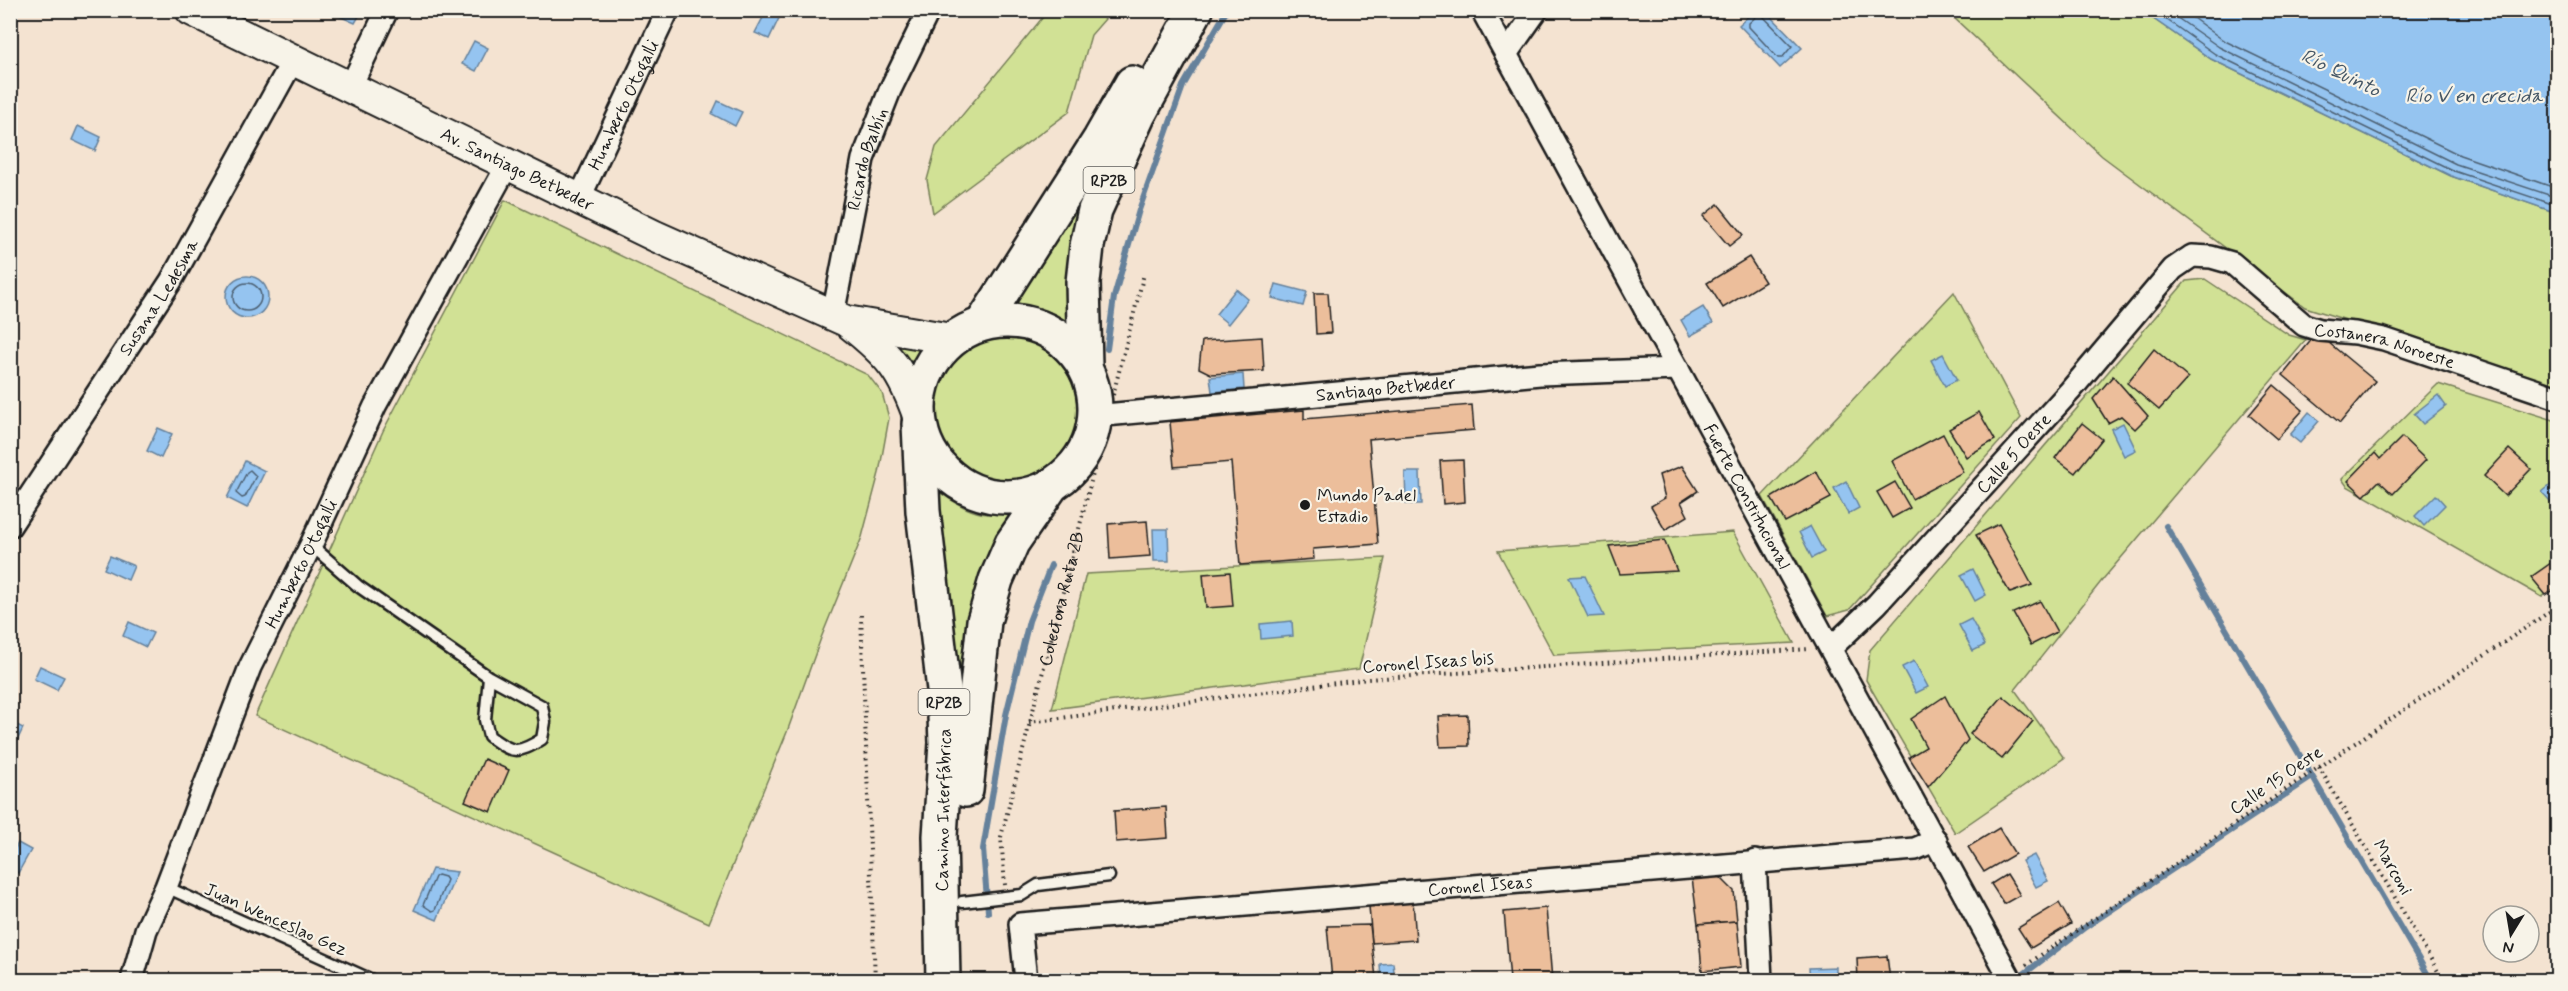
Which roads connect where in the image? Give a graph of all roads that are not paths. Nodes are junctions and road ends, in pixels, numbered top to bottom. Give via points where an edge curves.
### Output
1 (191, 10) edge
2 (387, 10) edge
3 (668, 10) edge
4 (929, 10) edge
5 (1173, 10) edge
6 (1196, 10) edge
7 (1482, 10) edge
8 (1538, 10) edge
9 (1506, 54) junction
10 (293, 60) junction
11 (350, 88) junction
12 (508, 164) junction
13 (579, 199) junction
14 (2192, 256) joint
15 (839, 318) junction
16 (982, 324) junction
17 (951, 339) junction
18 (1085, 367) junction
19 (1678, 369) junction
20 (2558, 398) edge
21 (1104, 415) junction
22 (919, 421) junction
23 (1052, 485) junction
24 (10, 526) edge
25 (311, 545) junction
26 (1831, 648) junction
27 (489, 677) junction
28 (1936, 840) junction
29 (1755, 861) junction
30 (1109, 876) dead end
31 (166, 887) junction
32 (962, 902) junction
33 (2010, 979) edge
34 (132, 981) edge
35 (372, 981) edge
36 (943, 981) edge
37 (966, 981) edge
38 (1026, 981) edge
39 (1761, 981) edge

1 - 10 main road, Av. Santiago Betbeder
2 - 11 street
3 - 13 street, Humberto Otogalli
4 - 15 street, Ricardo Balbín via 890,90 863,159
5 - 16 main road, RP2B via 1100,140
6 - 18 main road, Camino Interfábrica / RP2B via 1139,114 1095,210 1083,282
7 - 9 street, Fuerte Constitucional
8 - 9 street
9 - 19 street, Fuerte Constitucional
10 - 11 main road, Av. Santiago Betbeder
10 - 24 street, Susana Ledesma via 171,281
11 - 12 main road, Av. Santiago Betbeder
12 - 13 main road, Av. Santiago Betbeder
12 - 25 street, Humberto Otogalli via 375,406
13 - 15 main road, Av. Santiago Betbeder
14 - 20 street, Costanera Noroeste via 2232,263 2304,325 2384,339
14 - 26 street, Calle 5 Oeste via 2173,269 2070,391 1877,604
15 - 17 main road
15 - 22 main road via 882,350 907,384
16 - 17 main road, Camino Interfábrica / RP2B
16 - 18 main road, Camino Interfábrica / RP2B via 1012,321 1041,327 1067,344
17 - 22 main road, Camino Interfábrica / RP2B via 933,359 922,383
18 - 21 main road, Camino Interfábrica / RP2B
19 - 21 street, Santiago Betbeder via 1540,374
19 - 26 street, Fuerte Constitucional
21 - 23 main road, Camino Interfábrica / RP2B via 1074,467
22 - 23 main road, Camino Interfábrica / RP2B via 933,458 951,478 974,491 1000,497 1027,495
22 - 36 main road, Camino Interfábrica / RP2B via 923,511 944,690 946,743 940,836
23 - 32 main road, Camino Interfábrica / RP2B via 1012,543 984,621 968,752
25 - 27 lane via 358,586
25 - 31 street, Humberto Otogalli via 250,667
26 - 28 street, Fuerte Constitucional
27 - 27 lane via 542,706 542,739 524,751 507,749 489,736 485,720
28 - 29 street, Coronel Iseas via 1915,849
28 - 33 street, Fuerte Constitucional
29 - 38 street, Coronel Iseas via 1020,924
29 - 39 street
30 - 32 lane via 1038,885 1022,895
31 - 34 street, Humberto Otogalli via 146,930
31 - 35 lane, Juan Wenceslao Gez
32 - 37 main road, Camino Interfábrica / RP2B

